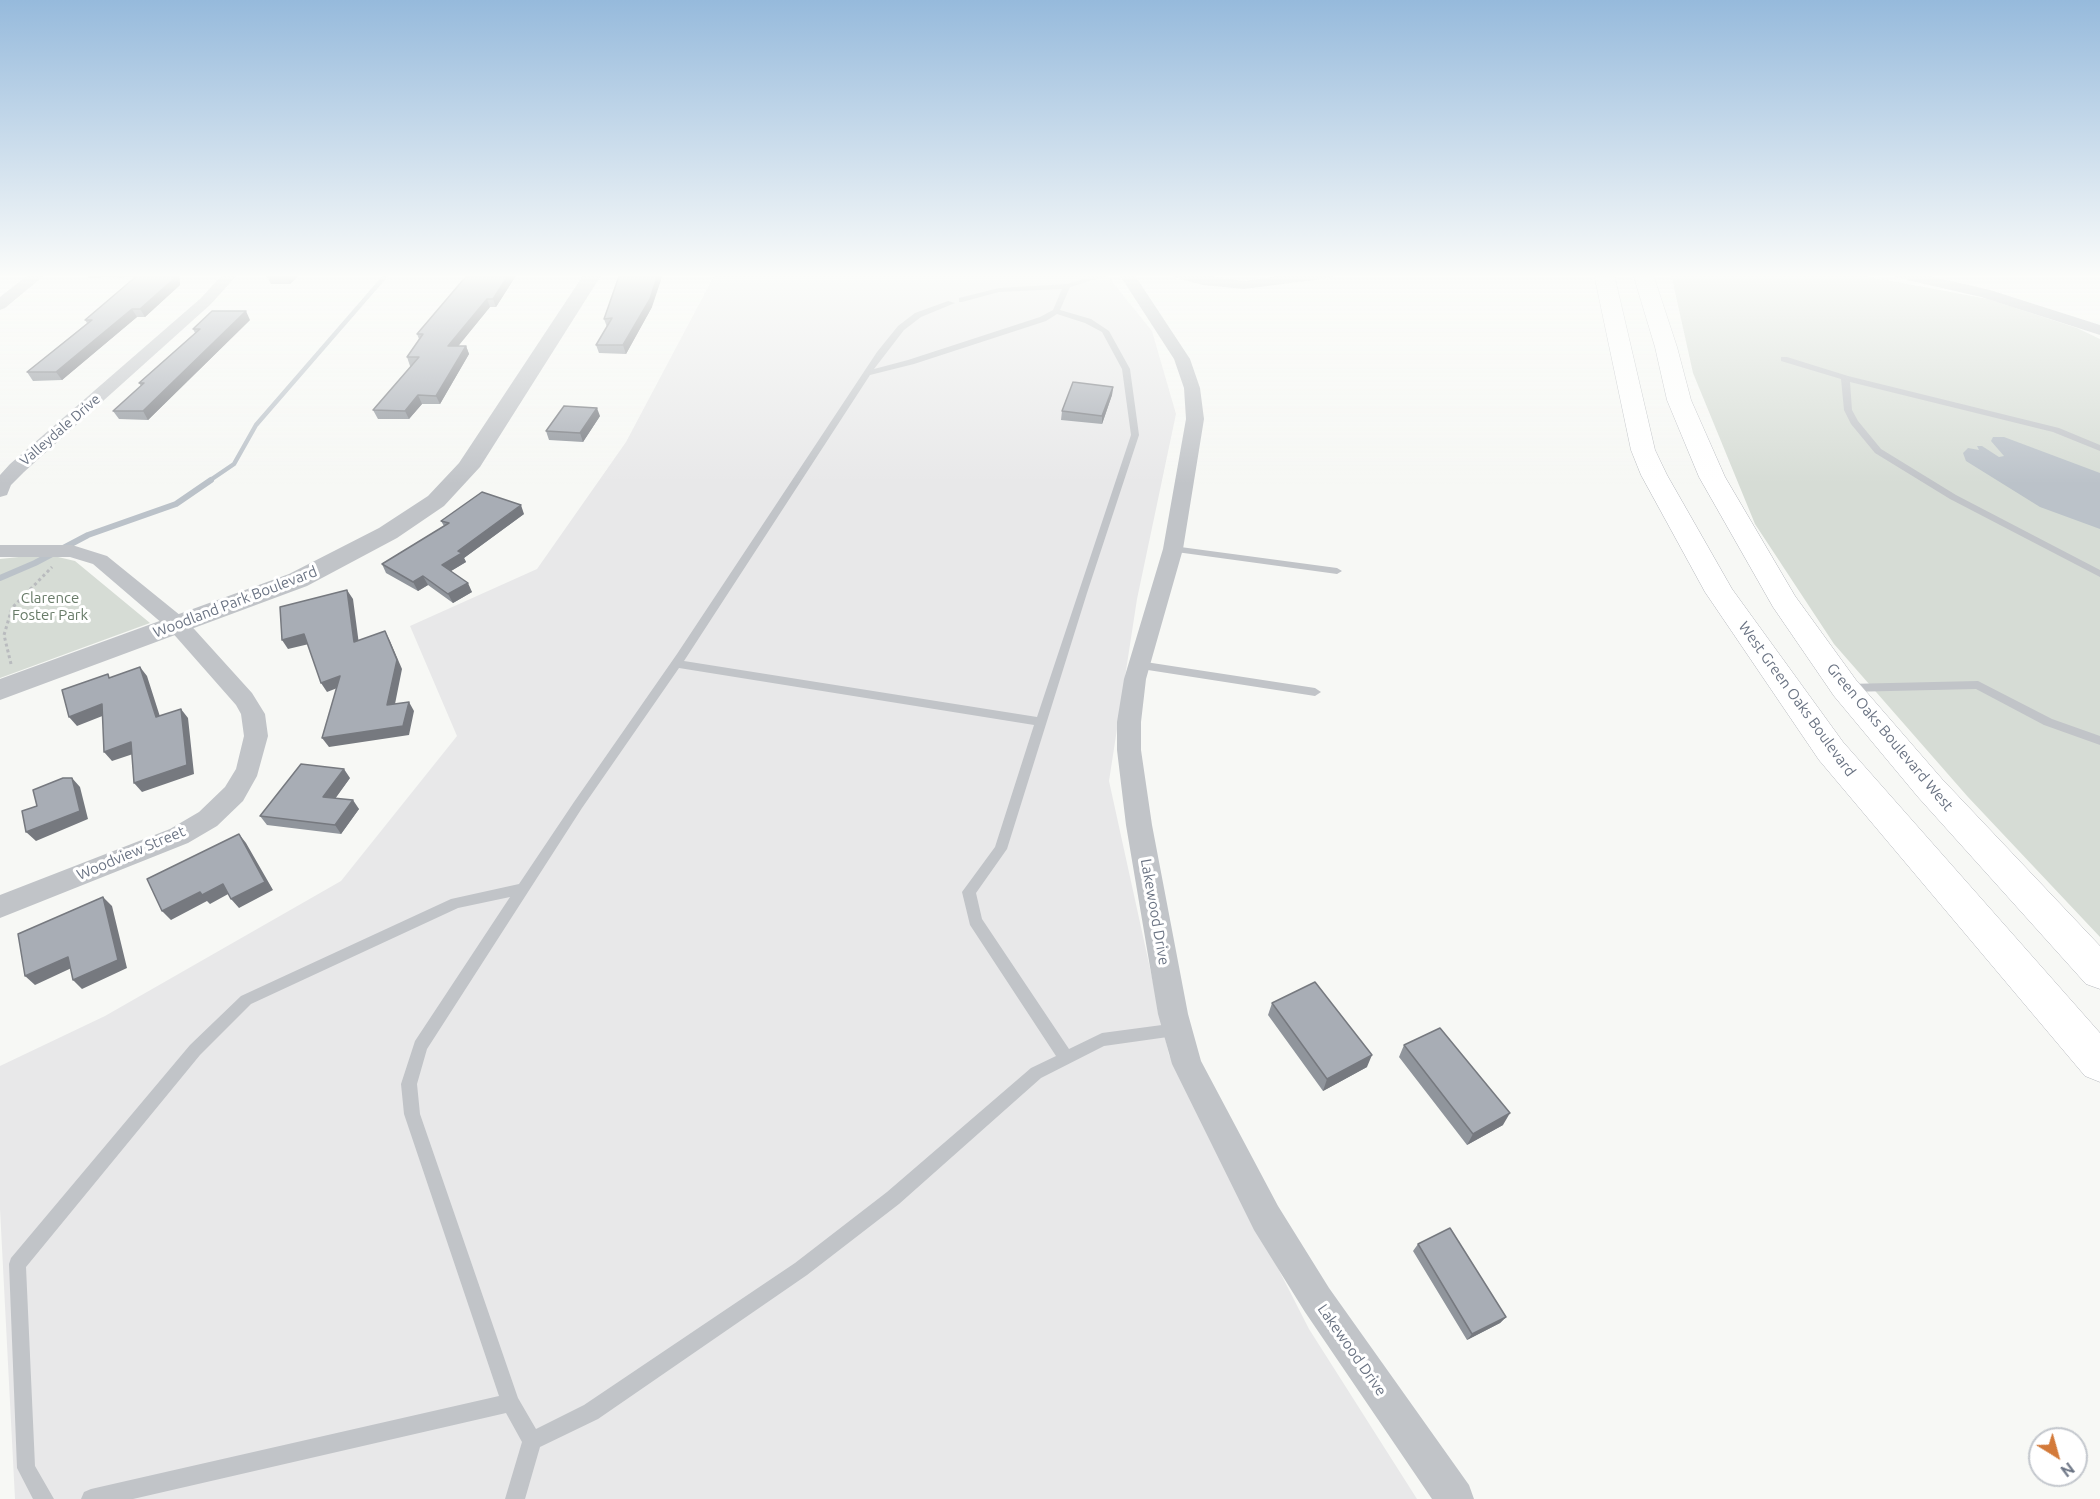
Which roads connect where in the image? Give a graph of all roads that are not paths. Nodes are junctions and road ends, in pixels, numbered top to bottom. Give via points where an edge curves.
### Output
1 (157, 344) edge
2 (548, 344) edge
3 (888, 344) edge
4 (966, 344) edge
5 (1112, 344) edge
6 (1172, 344) edge
7 (1620, 344) edge
8 (1665, 344) edge
9 (1784, 358) dead end
10 (869, 373) junction
11 (1845, 378) junction
12 (2100, 448) edge
13 (0, 490) edge
14 (1173, 549) junction
15 (0, 551) edge
16 (1337, 571) dead end
17 (2100, 574) edge
18 (178, 625) junction
19 (676, 664) junction
20 (1139, 665) junction
21 (6, 681) edge
22 (1845, 688) junction
23 (1315, 692) dead end
24 (1042, 722) junction
25 (2100, 741) edge
26 (523, 889) junction
27 (0, 907) edge
28 (2100, 972) edge
29 (1177, 1030) junction
30 (1066, 1058) junction
31 (2100, 1064) edge
32 (510, 1403) junction
33 (532, 1440) junction
34 (44, 1499) edge
35 (91, 1499) edge
36 (516, 1499) edge
37 (1455, 1499) edge

1 - 13 street, Valleydale Drive via 17,468
2 - 18 street, Woodland Park Boulevard via 468,467 436,501 388,533 298,580
3 - 10 lane
4 - 10 lane
5 - 24 lane via 1126,369 1135,435
6 - 14 street, Lakewood Drive via 1192,388 1195,419
7 - 31 main road, West Green Oaks Boulevard via 1643,450 1719,592 1831,751
8 - 22 main road, Green Oaks Boulevard West via 1679,400 1712,477 1783,600
9 - 11 lane
10 - 19 lane
11 - 12 lane via 2056,429
11 - 17 lane via 1848,410 1878,452 1953,497
14 - 16 lane
14 - 20 street, Lakewood Drive
15 - 18 street, Woodview Street via 72,551 100,560
18 - 21 street, Woodland Park Boulevard
18 - 27 street, Woodview Street via 254,714 256,736 248,770 234,794 208,819 179,836
19 - 24 lane
19 - 26 lane
20 - 23 lane
20 - 29 street, Lakewood Drive via 1129,722 1129,750
22 - 25 lane via 1978,685 2048,722
22 - 28 main road, Green Oaks Boulevard West via 1930,788
24 - 30 lane via 1001,849 969,892 975,921
26 - 32 lane via 420,1046 409,1084 412,1114
26 - 34 lane via 456,903 246,1000 195,1050 17,1264 26,1468
29 - 30 lane via 1102,1040
29 - 37 street, Lakewood Drive via 1187,1064 1266,1218 1317,1300
30 - 33 lane via 1036,1073 893,1198 801,1269 591,1412
32 - 33 lane
32 - 35 lane
33 - 36 lane

